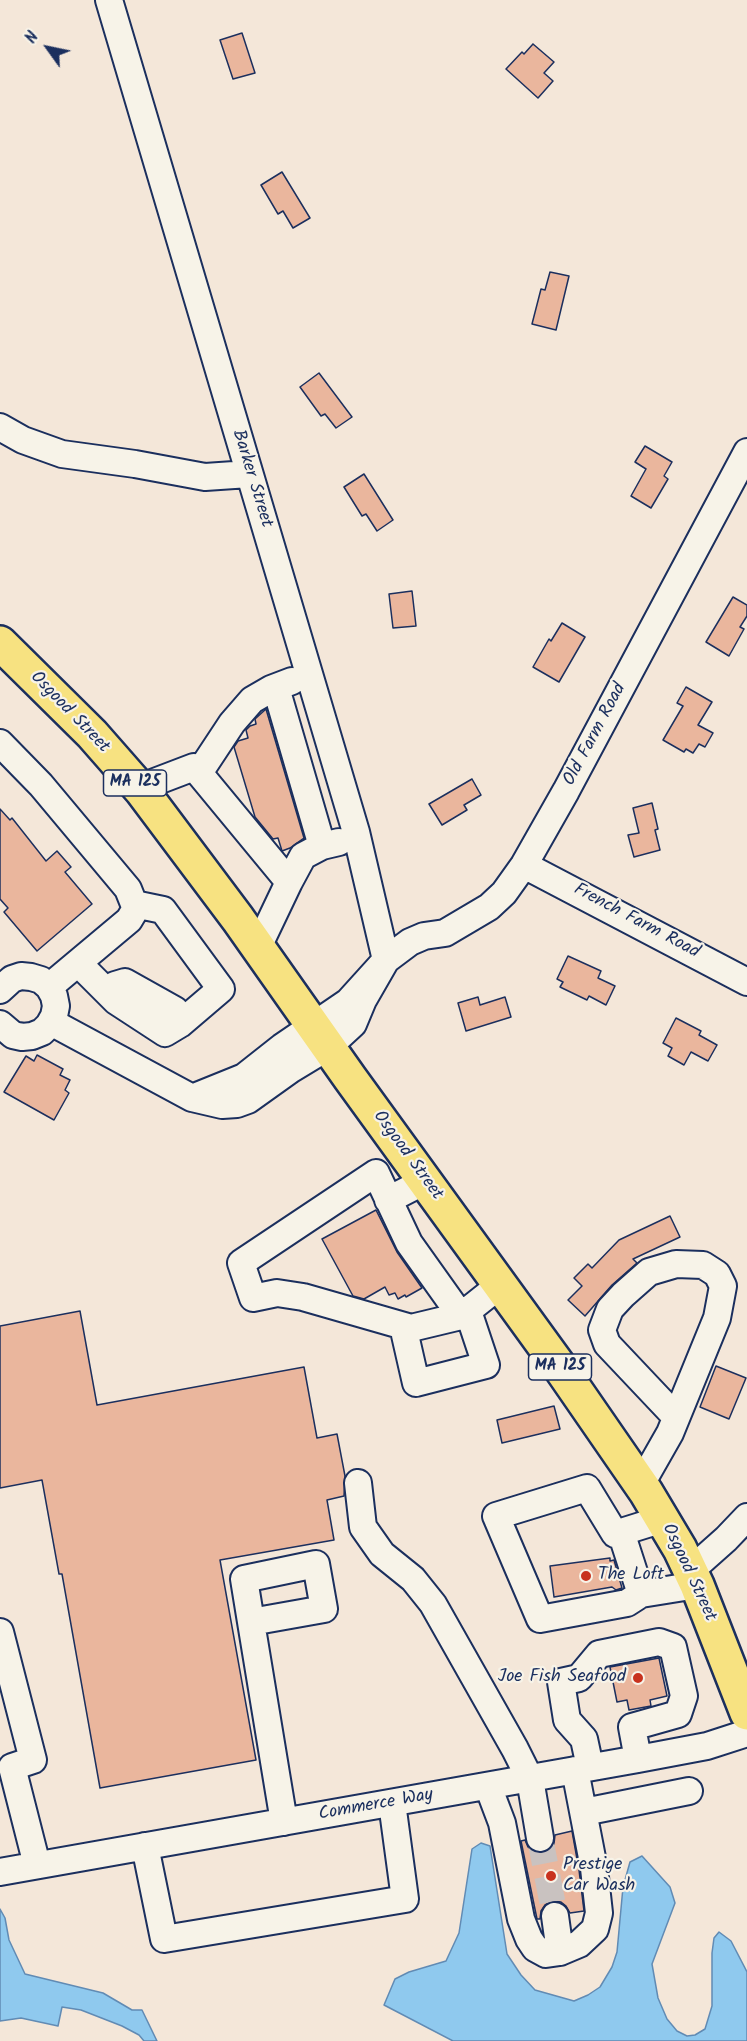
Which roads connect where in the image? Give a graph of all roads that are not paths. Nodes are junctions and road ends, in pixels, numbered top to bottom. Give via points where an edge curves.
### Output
1 (109, 0) edge
2 (0, 427) edge
3 (747, 452) edge
4 (249, 474) junction
5 (0, 643) edge
6 (309, 675) junction
7 (276, 688) junction
8 (0, 743) edge
9 (199, 773) junction
10 (139, 788) junction
11 (357, 837) junction
12 (322, 846) junction
13 (524, 865) junction
14 (289, 882) junction
15 (144, 906) junction
16 (258, 947) junction
17 (386, 960) junction
18 (95, 976) junction
19 (747, 982) edge
20 (2, 983) edge
21 (49, 987) junction
22 (51, 1022) junction
23 (0, 1024) edge
24 (320, 1037) junction
25 (425, 1180) junction
26 (388, 1200) junction
27 (500, 1285) junction
28 (465, 1313) junction
29 (403, 1326) junction
30 (676, 1417) junction
31 (358, 1483) dead end
32 (641, 1484) junction
33 (747, 1517) edge
34 (663, 1519) junction
35 (621, 1532) junction
36 (694, 1578) junction
37 (641, 1594) junction
38 (251, 1622) dead end
39 (0, 1632) edge
40 (747, 1713) edge
41 (747, 1733) edge
42 (638, 1759) junction
43 (583, 1769) junction
44 (7, 1772) edge
45 (530, 1779) junction
46 (488, 1786) junction
47 (689, 1791) dead end
48 (392, 1803) junction
49 (585, 1812) junction
50 (284, 1822) junction
51 (540, 1838) tunnel mouth
52 (145, 1846) junction
53 (37, 1865) junction
54 (1, 1872) edge
55 (555, 1916) tunnel mouth
56 (560, 1952) junction

1 - 4 street, Barker Street
2 - 4 street via 62,454 205,477
3 - 13 street, Old Farm Road
4 - 6 street, Barker Street
5 - 10 highway, Osgood Street / MA 125 via 92,734
6 - 7 street
6 - 11 street, Barker Street
7 - 9 street via 252,700
7 - 12 street
8 - 15 street
9 - 10 street via 194,767
9 - 14 street
10 - 16 highway, Osgood Street / MA 125
11 - 12 street
11 - 17 street, Barker Street
12 - 14 street via 303,856
13 - 17 street, Old Farm Road via 489,907 445,933 410,942
13 - 19 street, French Farm Road
14 - 16 street
15 - 18 street via 135,910
15 - 18 street via 202,981 201,989 161,1018
15 - 18 street via 162,910 221,989 165,1033 116,1001
16 - 24 highway, Osgood Street / MA 125
17 - 24 street via 353,1024
18 - 21 street
20 - 21 street via 32,976
21 - 22 street via 56,1006
22 - 23 street via 42,1032 22,1037 12,1035
22 - 24 street via 192,1098 222,1105 248,1100 290,1070
24 - 25 highway, Osgood Street / MA 125
25 - 26 street
25 - 27 highway, Osgood Street / MA 125
26 - 28 street via 409,1243
26 - 29 street via 376,1173 241,1263 253,1298 277,1293 303,1297
27 - 28 street
27 - 32 highway, Osgood Street / MA 125
28 - 29 street via 411,1328
28 - 29 street via 486,1365 416,1383
30 - 30 street via 717,1318 723,1286 717,1274 704,1265 676,1264 649,1272 610,1309 602,1330 607,1344
30 - 32 street
31 - 45 street via 363,1527 382,1554 413,1579 433,1604
32 - 34 highway, Osgood Street / MA 125
33 - 36 street
34 - 35 street
34 - 36 highway, Osgood Street / MA 125
35 - 37 street
35 - 37 street via 615,1533 587,1488 496,1516 540,1619 627,1603
36 - 37 street
36 - 40 highway, Osgood Street / MA 125
38 - 50 street
39 - 44 street via 33,1760
41 - 42 street, Commerce Way via 707,1746
42 - 43 street, Commerce Way
42 - 43 street via 632,1727 678,1714 684,1696 673,1647 659,1642 599,1654 579,1678 561,1682 567,1720 584,1739
43 - 45 street, Commerce Way
43 - 49 street
44 - 53 street
45 - 46 street, Commerce Way
45 - 51 street
46 - 48 street, Commerce Way
46 - 56 street via 502,1823 521,1919 529,1939 546,1954
47 - 49 street
48 - 50 street, Commerce Way
48 - 52 street via 405,1899 164,1939
49 - 56 street via 599,1913 595,1929 579,1944
50 - 52 street, Commerce Way
52 - 53 street, Commerce Way
53 - 54 street, Commerce Way
55 - 56 street

